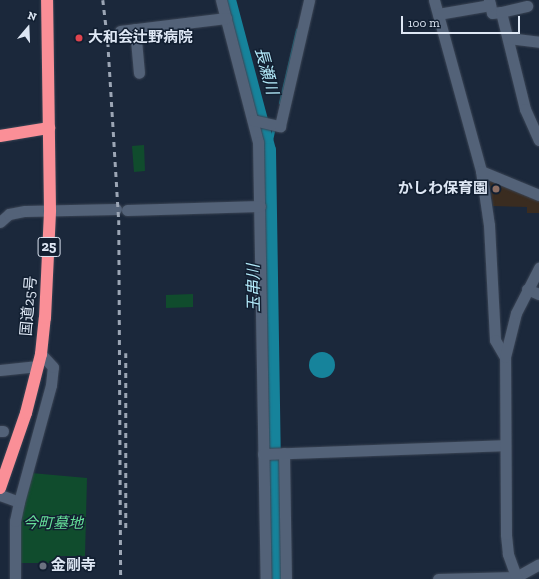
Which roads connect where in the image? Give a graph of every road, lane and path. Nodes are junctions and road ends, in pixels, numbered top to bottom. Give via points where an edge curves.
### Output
1 (47, 0) edge
2 (221, 0) edge
3 (309, 0) edge
4 (434, 0) edge
5 (489, 3) edge
6 (527, 6) dead end
7 (501, 12) junction
8 (438, 14) junction
9 (226, 18) junction
10 (135, 29) junction
11 (120, 31) dead end
12 (508, 38) junction
13 (539, 42) edge
14 (139, 73) dead end
15 (253, 120) junction
16 (49, 128) junction
17 (0, 136) edge
18 (539, 140) edge
19 (481, 171) junction
20 (539, 195) edge
21 (260, 206) junction
22 (116, 209) dead end
23 (50, 210) junction
24 (127, 210) dead end
25 (0, 222) edge
26 (539, 268) edge
27 (527, 288) junction
28 (539, 294) edge
29 (41, 354) junction
30 (505, 357) junction
31 (38, 366) junction
32 (0, 370) edge
33 (504, 445) junction
34 (266, 454) junction
35 (282, 454) junction
36 (0, 488) edge
37 (0, 495) edge
38 (19, 502) junction
39 (539, 564) edge
40 (516, 578) edge
41 (15, 579) edge
42 (266, 579) edge
43 (286, 579) edge
44 (438, 579) edge

1 - 16 highway, 国道25号 / 25
2 - 9 street
3 - 15 street via 280,126
4 - 8 street
5 - 7 street via 492,13
5 - 8 street
6 - 7 street
7 - 12 street
8 - 19 street
9 - 10 street
9 - 15 street
10 - 11 street
10 - 14 street
12 - 13 street
12 - 18 street via 525,108
15 - 21 street via 258,142
16 - 17 highway
16 - 23 highway, 国道25号 / 25
19 - 20 street
19 - 30 street via 489,224 495,340
21 - 24 street
21 - 34 street
22 - 23 street
23 - 25 street via 9,214
23 - 29 highway, 国道25号 / 25 via 48,288
26 - 27 street
27 - 28 street
27 - 30 street via 516,313
29 - 31 highway, 国道25号 / 25
29 - 38 street via 53,367 51,385
30 - 33 street
31 - 32 street
31 - 36 highway, 国道25号 / 25 via 26,413
33 - 35 street
33 - 40 street via 506,534 508,554
34 - 35 street
34 - 42 street
35 - 43 street
37 - 38 street
38 - 41 street via 15,521
39 - 40 street
40 - 44 street

